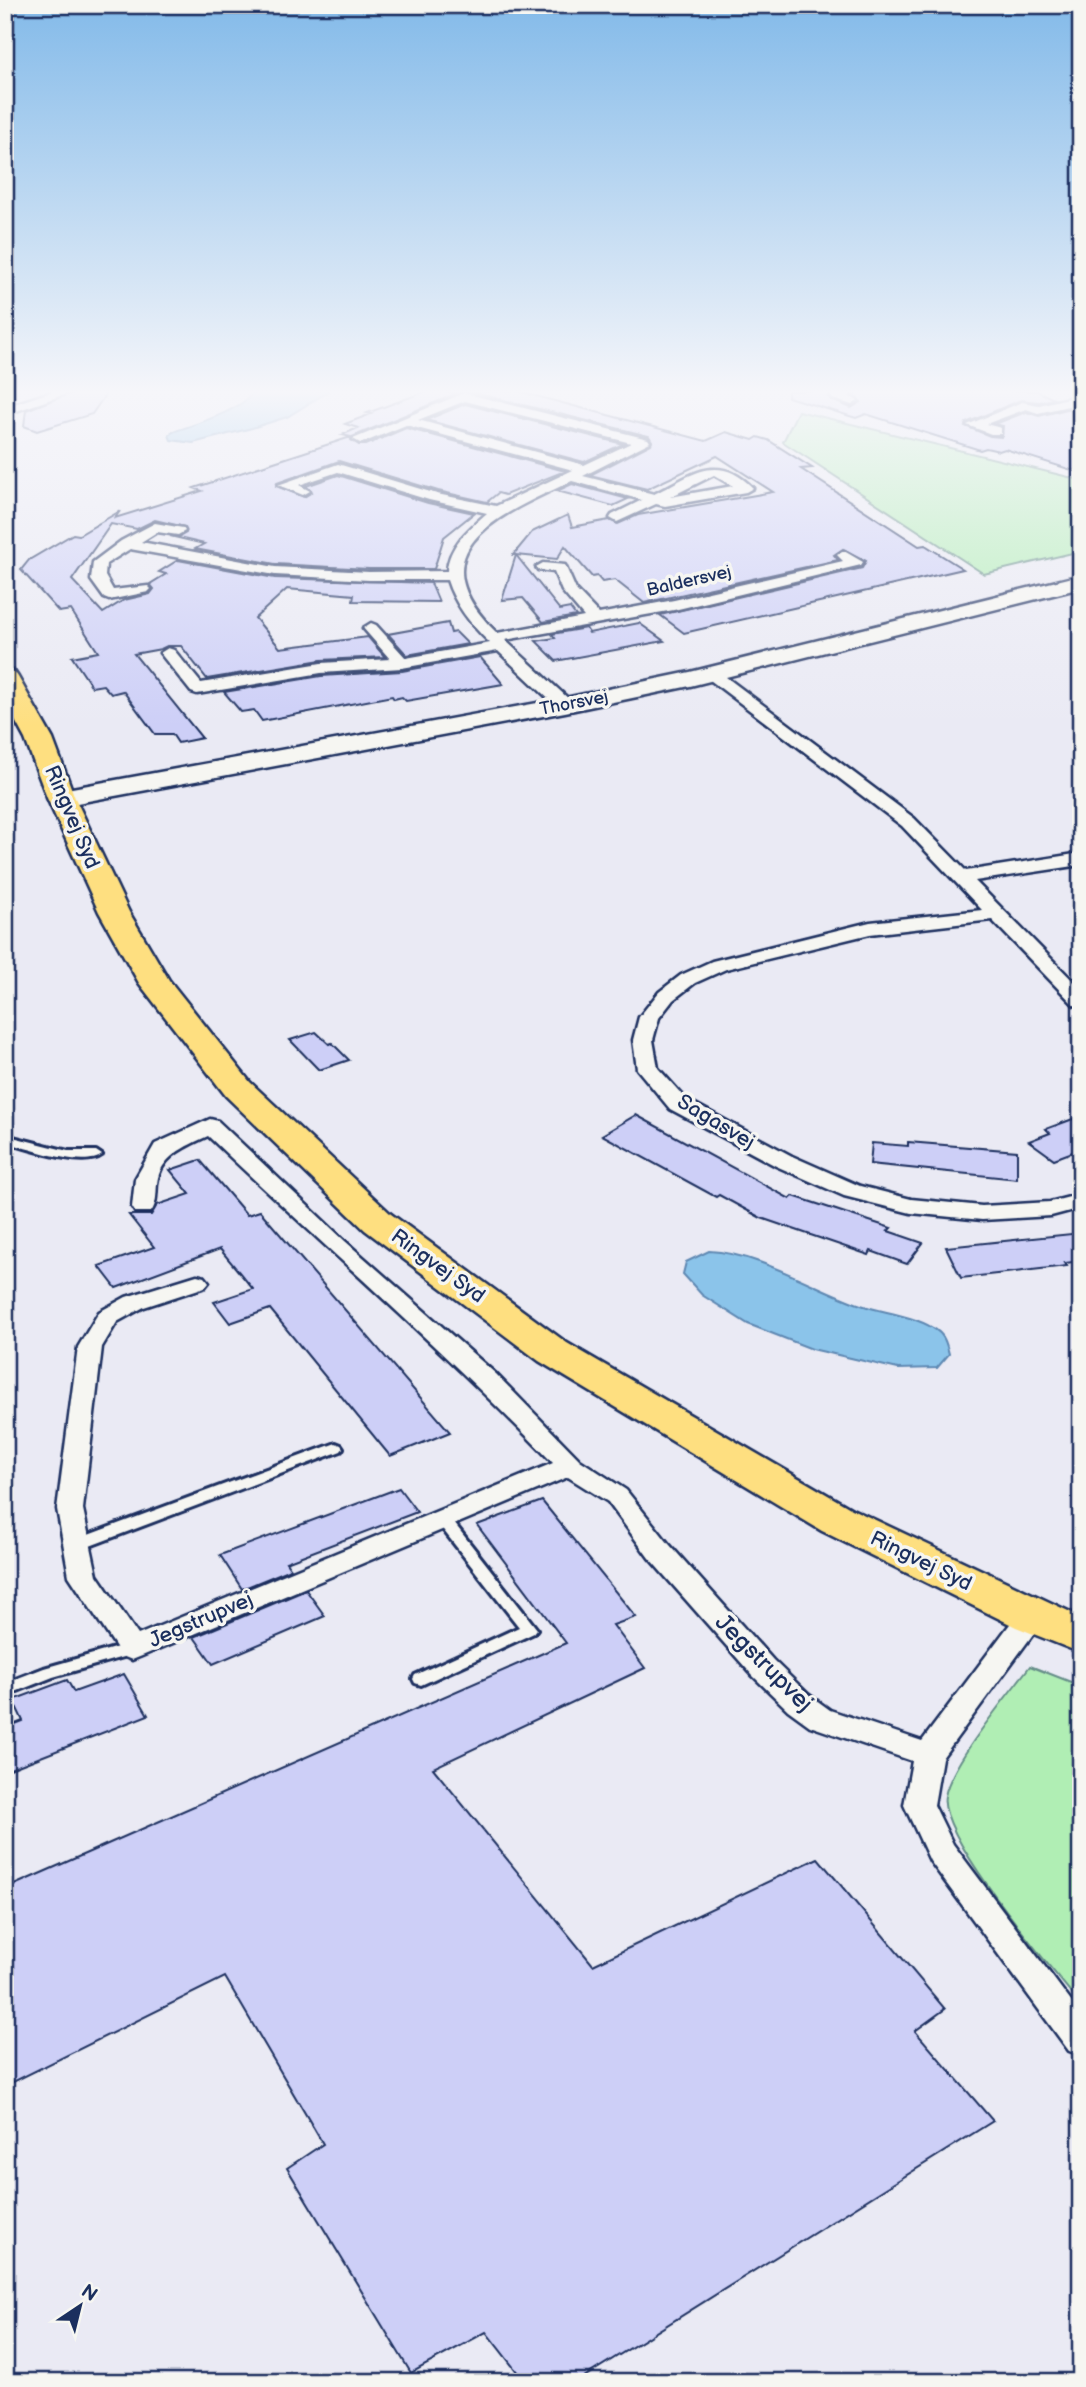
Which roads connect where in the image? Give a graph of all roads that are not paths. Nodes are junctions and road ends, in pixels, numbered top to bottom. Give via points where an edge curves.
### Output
1 (460, 502) edge
2 (515, 502) edge
3 (648, 502) edge
4 (498, 511) junction
5 (617, 518) dead end
6 (178, 531) dead end
7 (126, 544) junction
8 (844, 555) dead end
9 (543, 567) dead end
10 (453, 575) junction
11 (1081, 581) edge
12 (143, 589) dead end
13 (597, 620) junction
14 (371, 628) dead end
15 (497, 642) junction
16 (168, 653) dead end
17 (402, 663) junction
18 (712, 674) junction
19 (5, 677) edge
20 (565, 705) junction
21 (16, 716) edge
22 (61, 798) junction
23 (1081, 859) edge
24 (962, 877) junction
25 (996, 914) junction
26 (1081, 972) edge
27 (1054, 977) junction
28 (1081, 1001) edge
29 (5, 1138) edge
30 (96, 1155) dead end
31 (1081, 1201) edge
32 (143, 1206) dead end
33 (197, 1282) dead end
34 (336, 1448) dead end
35 (571, 1466) junction
36 (442, 1518) junction
37 (77, 1545) junction
38 (1032, 1615) junction
39 (1081, 1636) edge
40 (132, 1649) junction
41 (421, 1679) dead end
42 (5, 1690) edge
43 (928, 1755) junction
44 (1081, 2041) edge

1 - 4 street
2 - 4 street
3 - 5 street
4 - 10 street via 465,540 456,555
6 - 7 street via 155,527
7 - 10 street via 275,571
7 - 12 street via 100,562 97,581 109,596
8 - 13 street, Baldersvej via 856,562
9 - 13 street via 560,568 572,597
10 - 15 street via 467,612
11 - 18 street, Thorsvej
13 - 15 street, Baldersvej
14 - 17 street
15 - 17 street, Baldersvej
15 - 20 street
16 - 17 street, Baldersvej via 197,689 321,668
18 - 20 street, Thorsvej
18 - 24 street via 908,822
19 - 21 main road, Ringvej Syd
20 - 22 street, Thorsvej
21 - 22 main road, Ringvej Syd
22 - 38 main road, Ringvej Syd via 114,912 155,983 238,1089 378,1222 553,1352 837,1520
23 - 24 street
24 - 25 street
25 - 27 street
25 - 31 street, Sagasvej via 870,928 719,965 688,979 649,1017 643,1040 649,1069 678,1104 784,1161 852,1191 911,1206 982,1213 1051,1209
26 - 27 street
27 - 28 street
29 - 30 lane via 68,1155
32 - 35 street, Jegstrupvej via 146,1179 163,1149 210,1126 487,1380
33 - 37 street, Jegstrupvej via 135,1302 108,1317 90,1347 70,1509
34 - 37 lane
35 - 36 street, Jegstrupvej
35 - 43 street, Jegstrupvej via 617,1496 659,1551 798,1702 820,1718
36 - 40 street, Jegstrupvej
36 - 41 lane via 530,1629
37 - 40 street, Jegstrupvej via 83,1576
38 - 39 main road, Ringvej Syd
38 - 43 street
40 - 42 lane via 49,1672
43 - 44 street via 919,1805 941,1852

